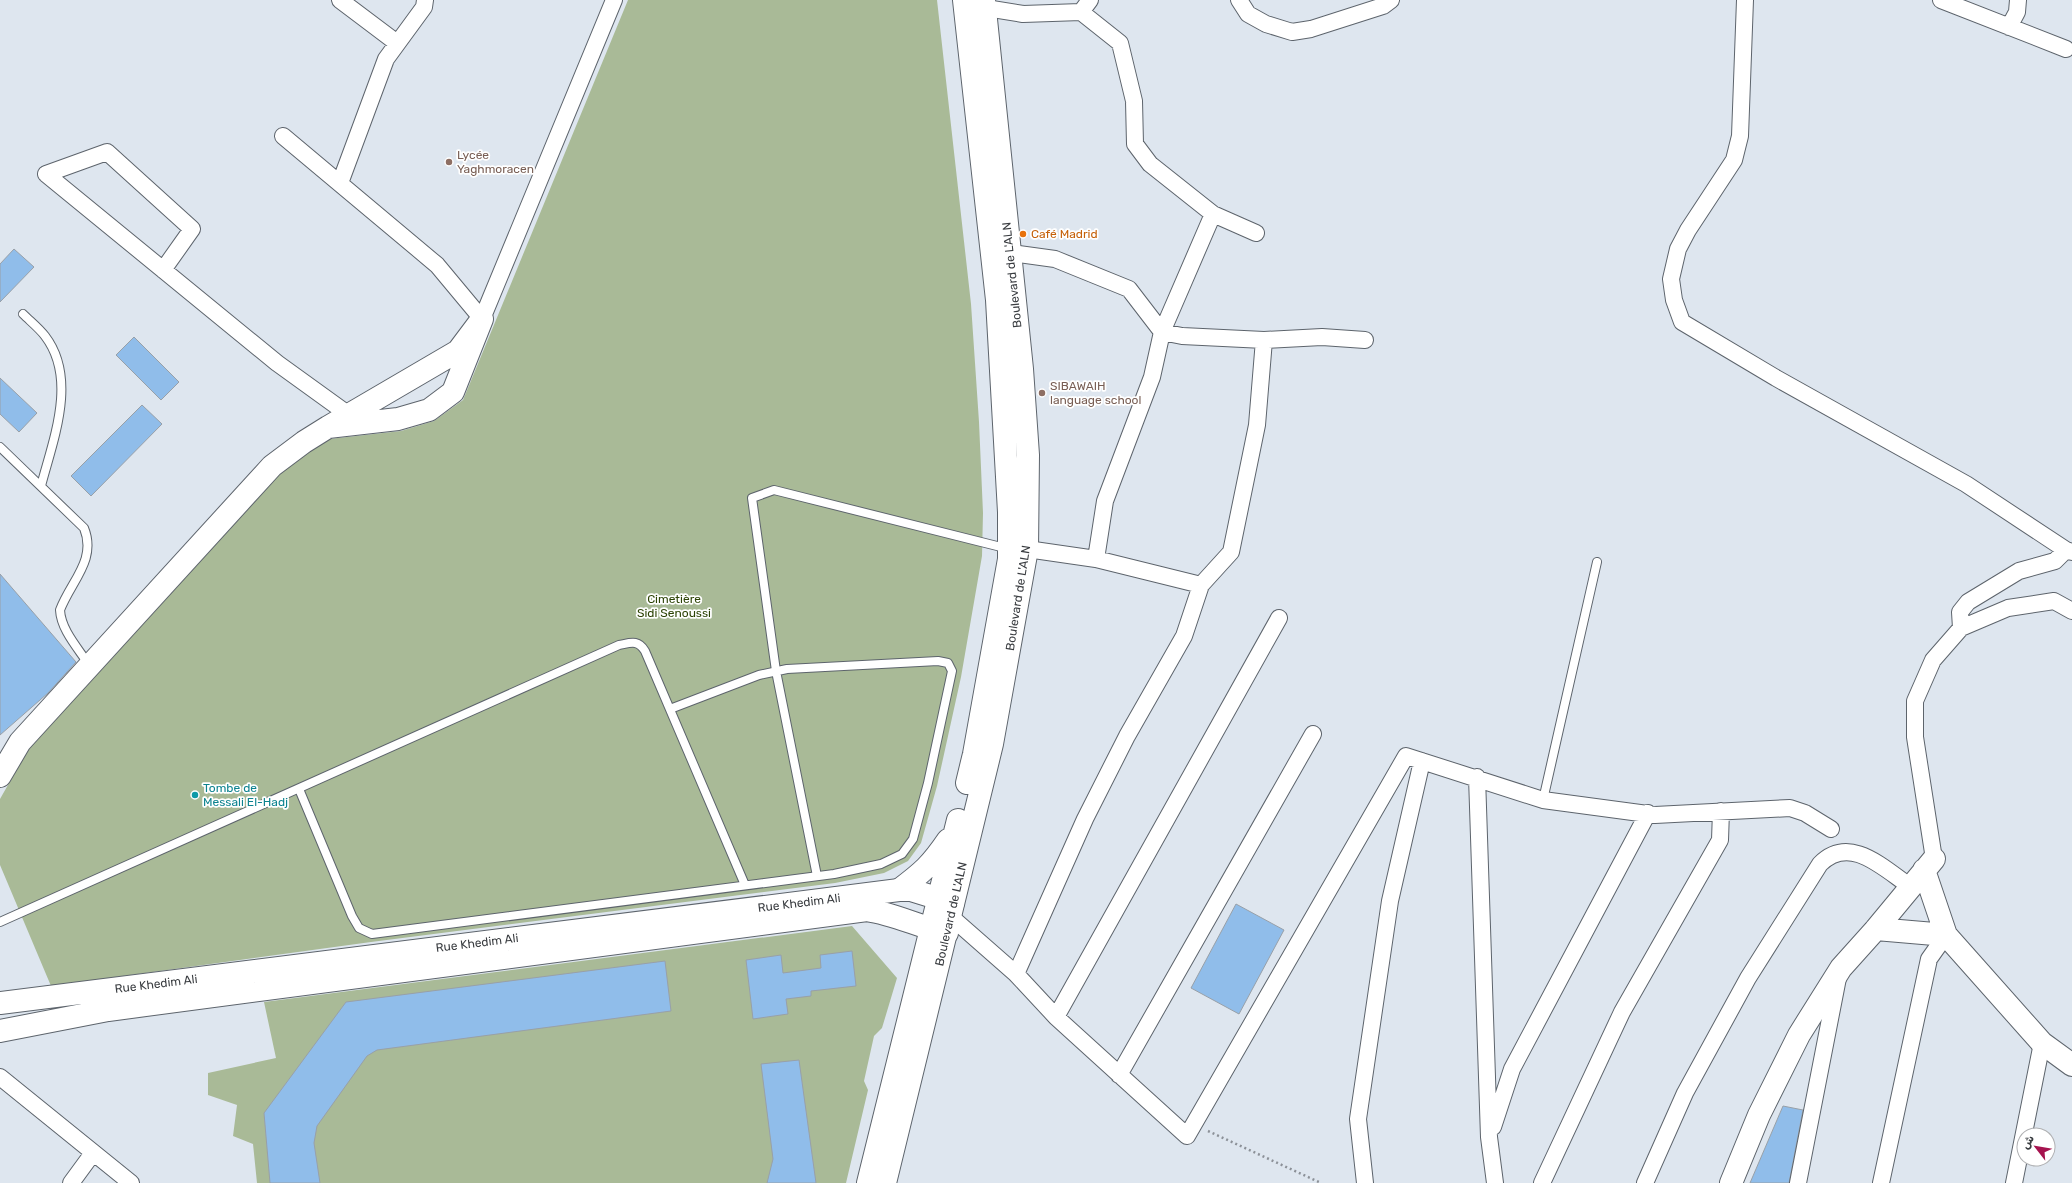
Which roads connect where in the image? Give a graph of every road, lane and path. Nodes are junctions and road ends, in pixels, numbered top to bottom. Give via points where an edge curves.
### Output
1 (340, 0) edge
2 (425, 0) edge
3 (614, 0) edge
4 (1239, 0) edge
5 (1391, 0) edge
6 (1745, 0) edge
7 (1941, 0) edge
8 (2018, 0) edge
9 (974, 3) edge
10 (1085, 6) edge
11 (2010, 27) junction
12 (397, 43) junction
13 (2066, 49) dead end
14 (283, 136) dead end
15 (340, 183) junction
16 (1213, 214) junction
17 (1256, 233) dead end
18 (1001, 253) junction
19 (163, 270) junction
20 (23, 314) dead end
21 (482, 319) junction
22 (1162, 332) junction
23 (1264, 340) junction
24 (1365, 340) dead end
25 (349, 415) junction
26 (328, 427) junction
27 (0, 447) edge
28 (41, 486) junction
29 (1018, 549) junction
30 (2069, 551) edge
31 (1096, 559) junction
32 (1597, 562) dead end
33 (1202, 585) junction
34 (2072, 610) edge
35 (1279, 618) dead end
36 (1961, 628) junction
37 (89, 665) junction
38 (776, 671) junction
39 (670, 709) junction
40 (1313, 734) dead end
41 (1422, 760) junction
42 (1, 773) edge
43 (1476, 777) junction
44 (299, 789) junction
45 (1543, 800) junction
46 (1721, 811) junction
47 (1648, 813) junction
48 (956, 827) junction
49 (1831, 829) dead end
50 (1923, 872) junction
51 (817, 876) junction
52 (745, 885) junction
53 (899, 890) junction
54 (944, 916) junction
55 (0, 922) edge
56 (1876, 929) junction
57 (1946, 935) junction
58 (1840, 968) junction
59 (1016, 974) junction
60 (0, 1003) edge
61 (918, 1014) junction
62 (1056, 1017) junction
63 (0, 1031) edge
64 (2042, 1043) junction
65 (2072, 1065) edge
66 (1119, 1074) junction
67 (0, 1077) edge
68 (1193, 1124) junction
69 (1489, 1137) junction
70 (93, 1153) junction
71 (71, 1183) edge
72 (131, 1183) edge
73 (868, 1183) edge
74 (885, 1183) edge
75 (1321, 1183) edge
76 (1365, 1183) edge
77 (1495, 1183) edge
78 (1542, 1183) edge
79 (1645, 1183) edge
80 (1731, 1183) edge
81 (1798, 1183) edge
82 (1881, 1183) edge
83 (2014, 1183) edge

1 - 12 street
2 - 12 street via 424,7
3 - 21 street
4 - 5 street via 1248,14 1266,24 1292,32 1311,29 1384,6
6 - 30 street via 1740,136 1734,160 1678,249 1671,279 1674,300 1682,322 1776,378 1966,484
7 - 11 street
8 - 11 street via 2017,12
9 - 10 street via 1023,14
9 - 18 main road, Boulevard de L'ALN
10 - 16 street via 1120,43 1134,101 1135,144 1150,164
11 - 13 street
12 - 15 street via 386,59
14 - 15 street
15 - 21 street via 437,265
16 - 17 street
16 - 22 street
18 - 22 street via 1054,259 1129,289
18 - 29 main road, Boulevard de L'ALN via 997,300 1005,419
19 - 19 street via 77,199 46,174 107,152 192,229
19 - 25 street via 277,362
20 - 28 lane via 45,336 60,370 62,395 58,421
21 - 25 main road via 458,351
21 - 26 main road via 453,392 429,410 398,418
22 - 23 street via 1182,336
22 - 31 street via 1152,377 1105,501
23 - 24 street via 1322,337
23 - 33 street via 1257,425 1231,552
25 - 26 main road
26 - 37 main road via 272,466
27 - 28 lane
28 - 37 lane via 84,528 88,538 86,559 60,610 65,628
29 - 31 street
29 - 38 lane via 774,490 752,498
29 - 48 main road, Boulevard de L'ALN via 1009,559 974,754
29 - 54 main road, Boulevard de L'ALN via 992,744
30 - 36 street via 2055,561 2019,570 1968,602 1960,612
31 - 33 street
32 - 45 lane
33 - 59 street via 1184,636 1127,736 1085,819
34 - 36 street via 2054,601 2008,608
35 - 62 street
36 - 50 street via 1933,660 1915,701
37 - 42 main road via 20,742
38 - 39 lane
38 - 51 lane
38 - 51 lane via 938,661 948,663 952,671 928,784 913,839 902,854 881,864
39 - 44 lane via 642,645 634,642 619,645
39 - 52 lane
40 - 66 street
41 - 43 street
41 - 68 street via 1406,756
41 - 76 street via 1390,901 1358,1119
43 - 45 street
43 - 69 street
44 - 52 lane via 352,916 359,928 372,934
44 - 55 lane
45 - 47 street
46 - 47 street via 1655,815
46 - 49 street via 1790,808 1805,813
46 - 78 street via 1720,840 1622,1012
47 - 69 street via 1512,1068
48 - 53 main road via 929,867
48 - 54 main road, Boulevard de L'ALN
50 - 56 main road
50 - 57 main road
50 - 79 street via 1851,851 1838,852 1820,864 1744,985 1686,1093
51 - 52 lane
53 - 54 main road, Rue Khedim Ali via 920,892
53 - 60 main road, Rue Khedim Ali
54 - 59 street
54 - 61 main road, Boulevard de L'ALN
54 - 63 main road, Rue Khedim Ali via 894,916 867,910 108,1010
56 - 57 main road
56 - 58 main road
57 - 64 main road
57 - 82 street via 1929,959
58 - 80 main road via 1796,1042 1759,1115
58 - 81 street
59 - 62 street
61 - 73 main road, Boulevard de L'ALN
61 - 74 main road, Boulevard de L'ALN
62 - 66 street
64 - 65 main road
64 - 83 street
66 - 68 street via 1186,1136
67 - 70 street
68 - 75 path
69 - 77 street
70 - 71 street
70 - 72 street

